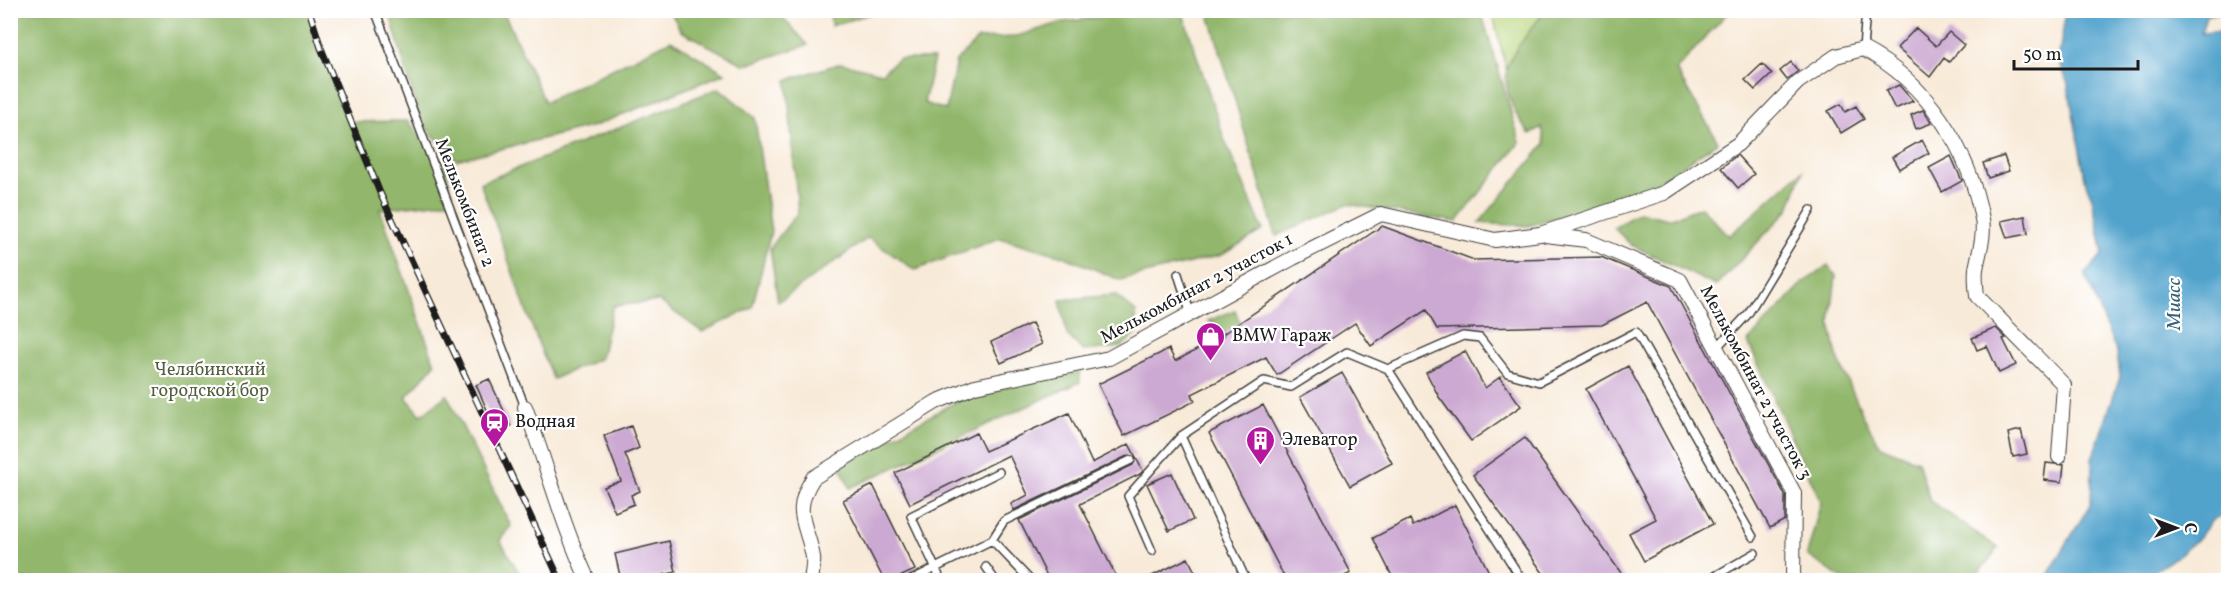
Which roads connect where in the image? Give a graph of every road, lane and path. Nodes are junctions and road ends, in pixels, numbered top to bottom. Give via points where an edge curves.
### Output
1 (375, 10) edge
2 (1866, 10) edge
3 (1863, 49) junction
4 (1812, 210) dead end
5 (1540, 234) junction
6 (1178, 274) dead end
7 (1191, 315) junction
8 (1718, 346) junction
9 (1388, 369) junction
10 (525, 407) joint
11 (1181, 436) junction
12 (2059, 457) dead end
13 (1131, 460) dead end
14 (999, 472) dead end
15 (1753, 537) dead end
16 (992, 540) junction
17 (1152, 550) dead end
18 (1755, 553) dead end
19 (986, 567) dead end
20 (935, 568) junction
21 (588, 580) edge
22 (811, 580) edge
23 (911, 580) edge
24 (941, 580) edge
25 (995, 580) edge
26 (1030, 580) edge
27 (1245, 580) edge
28 (1522, 580) edge
29 (1708, 580) edge
30 (1792, 580) edge

1 - 10 lane, Мелькомбинат 2
2 - 3 lane
3 - 5 street via 1836,56 1798,82 1738,144 1664,193
3 - 12 street via 1889,63 1933,106 1961,152 1982,220 1977,296 2064,385
4 - 8 lane via 1748,314
5 - 7 street, Мелькомбинат 2 участок 1 via 1495,240 1381,214
5 - 8 street, Мелькомбинат 2 участок 3 via 1586,240 1680,280
6 - 7 lane
7 - 22 street, Мелькомбинат 2 участок 1 via 1109,358 975,386 936,402 813,478 800,507 814,559
8 - 30 street, Мелькомбинат 2 участок 3 via 1794,493
9 - 11 lane via 1347,352 1291,387 1264,381
9 - 15 lane via 1463,336 1480,339 1507,373 1539,382 1636,333
9 - 28 lane
10 - 21 street
11 - 17 lane via 1128,496
11 - 27 lane
13 - 16 lane via 1004,521
14 - 20 lane via 911,516
16 - 20 lane
16 - 26 lane
18 - 29 lane
19 - 25 lane
20 - 23 lane
20 - 24 lane

